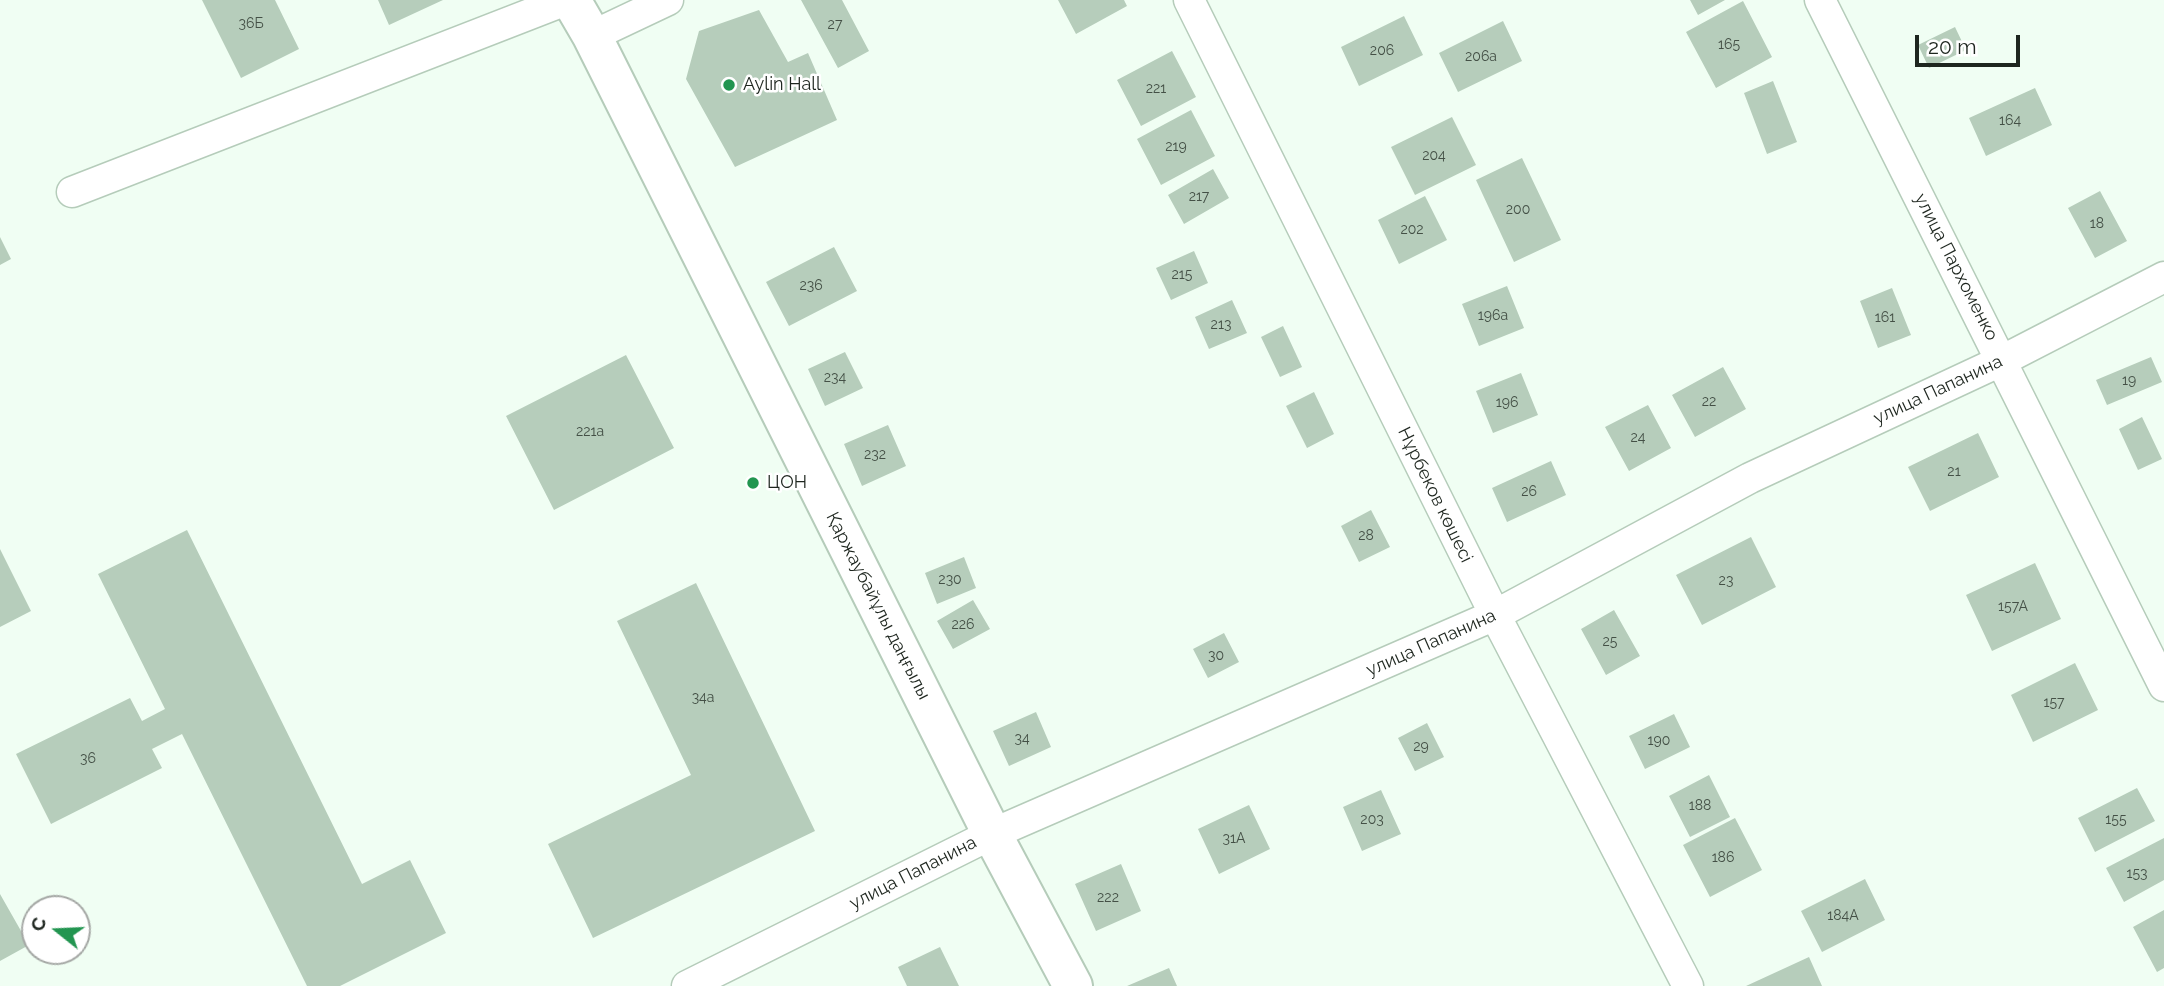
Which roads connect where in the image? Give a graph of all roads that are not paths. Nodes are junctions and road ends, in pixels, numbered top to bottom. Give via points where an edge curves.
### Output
1 (566, 0) edge
2 (571, 0) edge
3 (668, 0) edge
4 (1189, 0) edge
5 (1821, 0) edge
6 (592, 36) junction
7 (72, 192) dead end
8 (2164, 277) edge
9 (2003, 360) junction
10 (1495, 615) junction
11 (2164, 686) edge
12 (992, 834) junction
13 (687, 986) edge
14 (1073, 986) edge
15 (1688, 986) edge

1 - 7 street
2 - 6 highway, Қаржаубайұлы даңғылы
3 - 6 street
4 - 10 street, Нұрбеков көшесі
5 - 9 street, улица Пархоменко
6 - 12 highway, Қаржаубайұлы даңғылы
8 - 9 street, улица Папанина
9 - 10 street, улица Папанина via 1751,478
9 - 11 street, улица Пархоменко
10 - 12 street, улица Папанина
10 - 15 street, Нұрбеков көшесі
12 - 13 street, улица Папанина
12 - 14 highway, Қаржаубайұлы даңғылы

